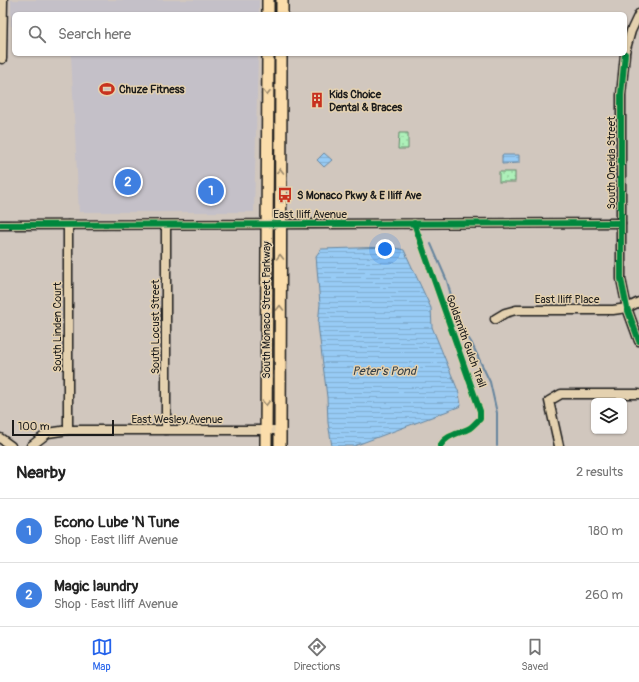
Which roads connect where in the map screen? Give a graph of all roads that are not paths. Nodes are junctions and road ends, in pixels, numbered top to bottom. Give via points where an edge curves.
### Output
1 (3, 0) edge
2 (268, 0) edge
3 (282, 0) edge
4 (268, 12) edge
5 (282, 12) edge
6 (639, 14) edge
7 (627, 46) edge
8 (268, 56) edge
9 (282, 56) edge
10 (625, 56) edge
11 (2, 59) dead end
12 (621, 223) junction
13 (266, 224) junction
14 (280, 224) junction
15 (0, 225) edge
16 (68, 225) junction
17 (166, 225) junction
18 (639, 302) edge
19 (627, 308) junction
20 (495, 320) dead end
21 (639, 341) edge
22 (639, 394) edge
23 (68, 430) junction
24 (166, 430) junction
25 (266, 430) junction
26 (280, 430) junction
27 (0, 438) edge
28 (11, 446) edge
29 (31, 446) edge
30 (266, 446) edge
31 (280, 446) edge
32 (559, 446) edge

1 - 11 street
2 - 4 main road
3 - 5 main road
6 - 7 street, South Oneida Street
8 -> 13 main road, South Monaco Street Parkway
14 -> 9 main road, South Monaco Street Parkway
10 - 12 street, South Oneida Street via 621,86
12 - 14 street, East Iliff Avenue
12 - 19 street, South Oneida Street via 621,279
13 - 14 street, East Iliff Avenue
13 - 17 street, East Iliff Avenue
13 -> 25 main road, South Monaco Street Parkway
26 -> 14 main road, South Monaco Street Parkway
15 - 16 street, East Iliff Avenue
16 - 17 street, East Iliff Avenue
16 - 23 street, South Linden Court
17 - 24 street, South Locust Street
18 - 19 street, East Iliff Place
19 - 20 street, East Iliff Place via 516,310 505,313
19 - 21 street, South Oneida Street
22 - 32 street via 561,394 549,401
23 - 24 street, East Wesley Avenue
23 - 29 street, East Wesley Avenue via 48,433
24 - 25 street, East Wesley Avenue
25 - 26 street, East Wesley Avenue
25 - 30 main road, South Monaco Street Parkway
26 - 31 main road, South Monaco Street Parkway
27 - 28 street

